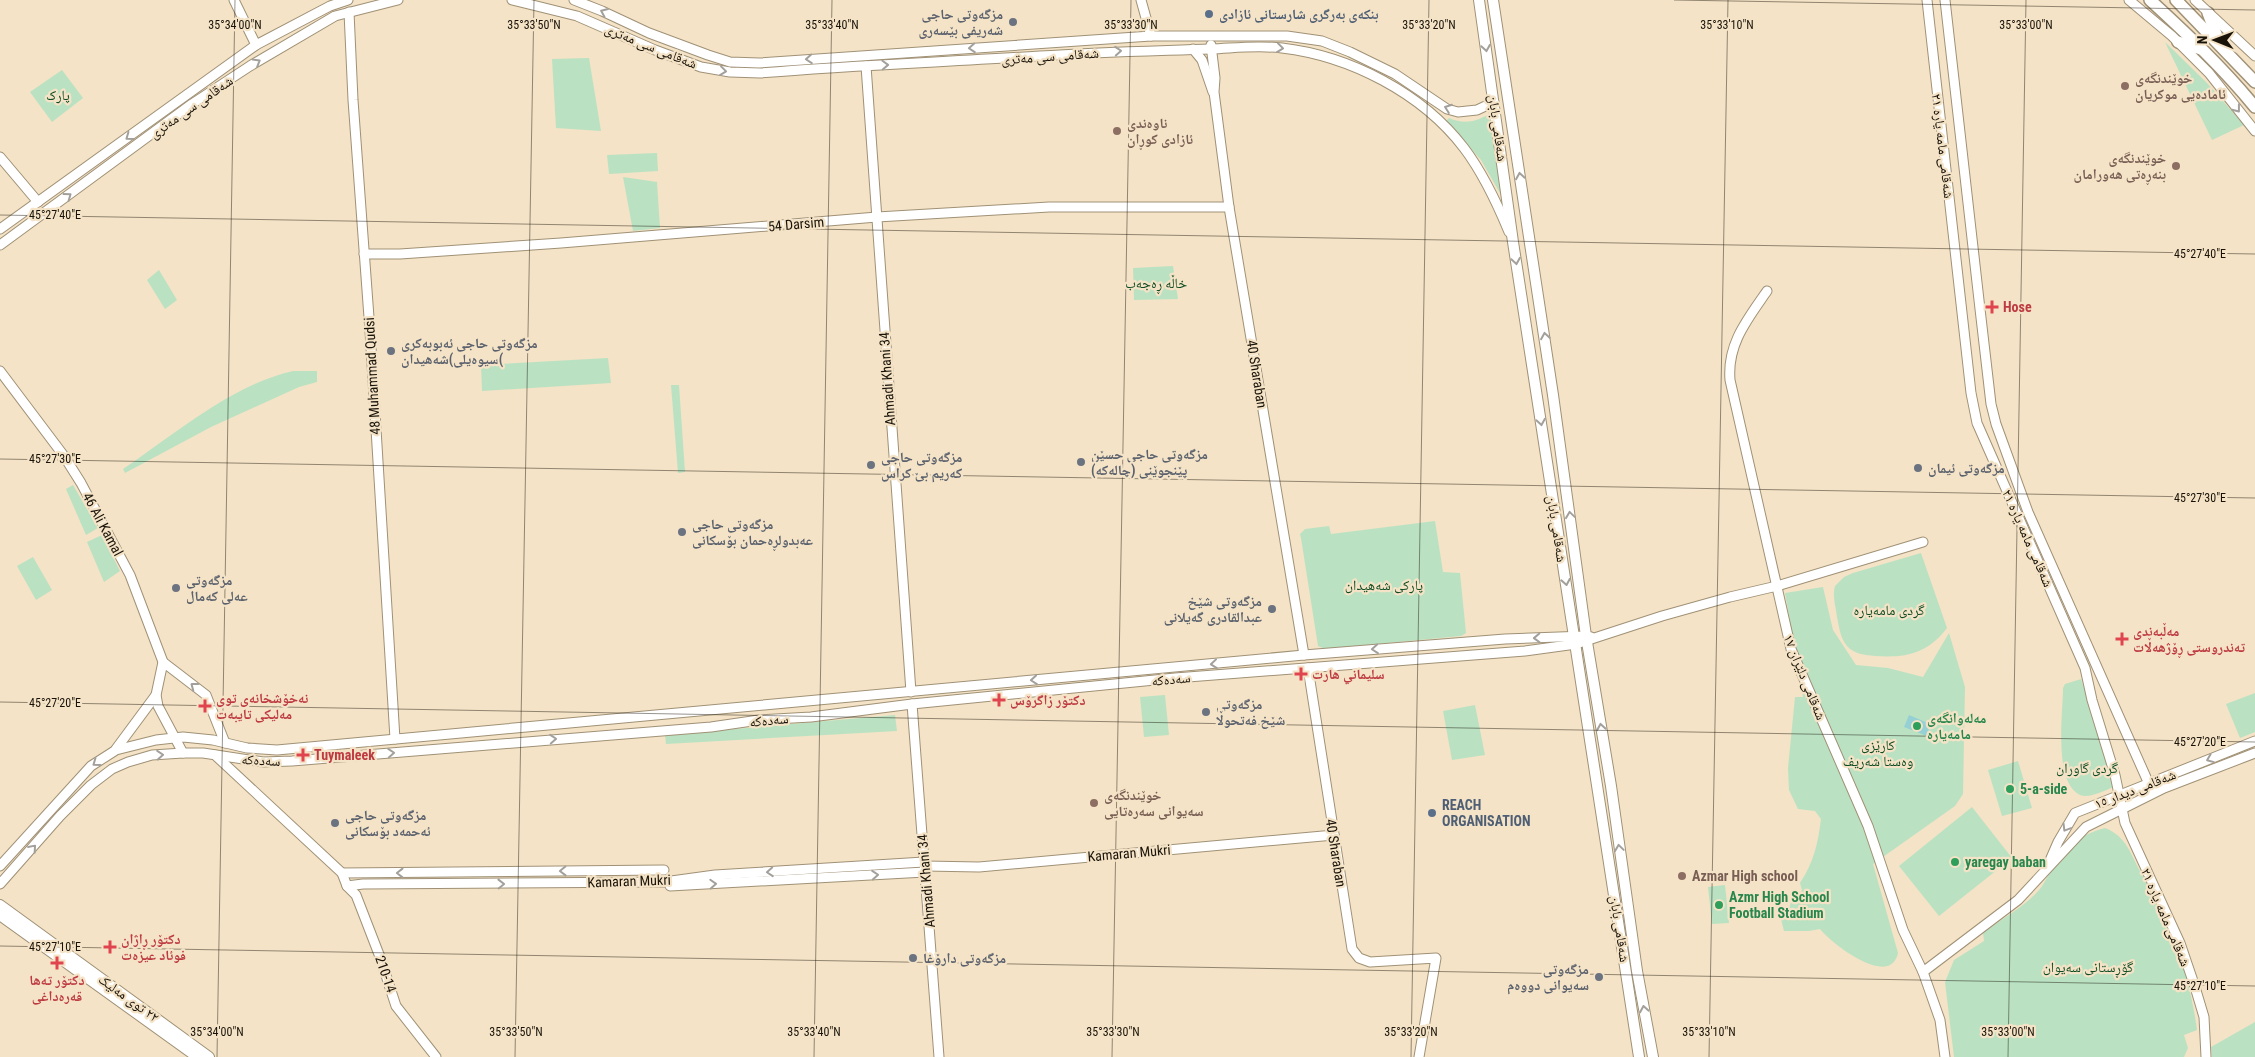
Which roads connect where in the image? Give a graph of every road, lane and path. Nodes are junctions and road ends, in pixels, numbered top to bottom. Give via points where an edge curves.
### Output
1 (234, 0) edge
2 (348, 0) edge
3 (398, 0) edge
4 (512, 0) edge
5 (574, 0) edge
6 (1141, 0) edge
7 (1927, 0) edge
8 (1945, 0) edge
9 (2129, 0) edge
10 (2150, 0) edge
11 (2176, 0) edge
12 (2194, 0) edge
13 (1479, 4) edge
14 (1494, 4) edge
15 (349, 12) junction
16 (2208, 13) junction
17 (297, 23) junction
18 (302, 34) junction
19 (1151, 36) junction
20 (1210, 37) junction
21 (2178, 42) junction
22 (256, 45) junction
23 (2221, 45) junction
24 (687, 48) junction
25 (1193, 49) junction
26 (1211, 49) junction
27 (2204, 50) junction
28 (2255, 56) edge
29 (682, 61) junction
30 (866, 66) junction
31 (1395, 74) junction
32 (2255, 82) edge
33 (1387, 83) junction
34 (1214, 92) junction
35 (185, 96) junction
36 (1494, 102) junction
37 (192, 104) junction
38 (2255, 107) edge
39 (2255, 132) edge
40 (0, 157) edge
41 (38, 202) junction
42 (1230, 206) junction
43 (876, 218) junction
44 (0, 229) edge
45 (1513, 242) junction
46 (0, 245) edge
47 (364, 254) junction
48 (1767, 291) dead end
49 (1549, 365) junction
50 (1533, 369) junction
51 (0, 371) edge
52 (1553, 395) junction
53 (1537, 397) junction
54 (1923, 542) dead end
55 (1776, 586) junction
56 (1588, 638) junction
57 (1576, 640) junction
58 (1416, 646) junction
59 (1304, 655) junction
60 (1417, 660) junction
61 (164, 662) junction
62 (1308, 668) junction
63 (1085, 676) junction
64 (1069, 678) junction
65 (1088, 687) junction
66 (1070, 689) junction
67 (911, 692) junction
68 (156, 695) junction
69 (792, 703) junction
70 (912, 704) junction
71 (764, 706) junction
72 (793, 717) junction
73 (764, 720) junction
74 (574, 724) junction
75 (174, 737) junction
76 (575, 737) junction
77 (395, 739) junction
78 (2255, 741) edge
79 (225, 743) junction
80 (116, 750) junction
81 (183, 753) junction
82 (2255, 753) edge
83 (214, 755) junction
84 (2149, 784) junction
85 (2154, 793) junction
86 (2119, 794) junction
87 (2123, 809) junction
88 (1334, 835) junction
89 (0, 866) edge
90 (924, 867) junction
91 (664, 870) dead end
92 (2045, 871) junction
93 (480, 872) junction
94 (342, 873) junction
95 (0, 884) edge
96 (479, 884) junction
97 (347, 886) junction
98 (0, 905) edge
99 (0, 915) edge
100 (1923, 972) junction
101 (198, 1057) edge
102 (209, 1057) edge
103 (436, 1057) edge
104 (940, 1057) edge
105 (1418, 1057) edge
106 (1639, 1057) edge
107 (1652, 1057) edge
108 (1945, 1057) edge
109 (2206, 1057) edge

1 - 22 street
2 - 17 street, شەقامی سی مەتری
3 - 15 street, شەقامی سی مەتری
4 - 29 street, شەقامی سی مەتری via 577,16
24 -> 5 street, شەقامی سی مەتری
6 - 19 street
7 - 86 street, شەقامی مامە یارە ٢١ via 1977,423 2085,668
8 - 84 street, شەقامی مامە یارە ٢١ via 1991,404 1996,424 2028,512
9 - 21 street
10 - 27 highway
11 - 23 highway
12 - 16 street
13 - 14 main road
13 -> 36 main road, شەقامی بابان
49 -> 14 main road
15 - 18 street, شەقامی سی مەتری
15 - 47 street, 48 Muhammad Qudsi
16 - 23 highway
16 - 28 street
17 - 18 street
17 - 22 street, شەقامی سی مەتری
37 -> 18 street, شەقامی سی مەتری
19 - 20 street, شەقامی سی مەتری
19 -> 24 street, شەقامی سی مەتری via 758,63 730,62
20 - 26 street, 40 Sharaban
20 - 31 street, شەقامی سی مەتری via 1312,39 1335,45
21 - 27 highway
21 -> 39 street via 2209,73
22 - 35 street, شەقامی سی مەتری
23 - 32 highway
24 - 29 street
25 - 26 street, شەقامی سی مەتری
30 -> 25 street, شەقامی سی مەتری
25 - 34 street, 40 Sharaban via 1202,60
26 -> 33 street, شەقامی سی مەتری via 1284,48 1330,59
26 - 34 street, 40 Sharaban
27 - 38 highway
29 -> 30 street, شەقامی سی مەتری via 713,70 760,73
30 - 43 street, Ahmadi Khani 34
31 - 33 street
36 -> 31 street, شەقامی سی مەتری via 1477,110 1458,112 1447,109
33 - 45 street, شەقامی سی مەتری via 1427,110 1465,148 1499,207
34 - 42 street, 40 Sharaban
35 - 37 street
35 -> 41 street, شەقامی سی مەتری
36 - 45 main road, شەقامی بابان
46 -> 37 street, شەقامی سی مەتری
40 - 41 street
41 - 44 street, شەقامی سی مەتری
42 - 43 street, 54 Darsim via 1049,207
42 - 59 street, 40 Sharaban
43 - 47 street, 54 Darsim via 561,243
43 - 67 street, Ahmadi Khani 34
45 -> 50 main road, شەقامی بابان
47 - 77 street, 48 Muhammad Qudsi
48 - 55 street, شەقامی دلێران ١٧ via 1734,343 1728,365
49 - 50 main road via 1543,372
49 - 52 main road
50 - 53 main road, شەقامی بابان
51 - 61 street, 46 Ali Kamal via 59,448 81,483 130,575
52 - 53 main road via 1545,392
56 -> 52 main road
53 -> 57 main road, شەقامی بابان
54 - 55 street, سەدەکە
55 - 56 street, سەدەکە via 1730,596
55 - 100 street, شەقامی دلێران ١٧ via 1792,649 1864,818 1903,930
56 - 57 street, سەدەکە
107 -> 56 main road
57 -> 58 street, سەدەکە
57 - 60 street, سەدەکە via 1525,651
57 - 106 main road, شەقامی بابان
58 -> 59 street, سەدەکە
58 - 60 street
59 -> 63 street, سەدەکە
60 - 62 street, سەدەکە
61 - 68 street
79 -> 61 street via 206,695
62 - 65 street, سەدەکە
62 - 88 street, 40 Sharaban
63 - 64 street, سەدەکە
63 - 65 street
64 - 66 street
64 -> 67 street, سەدەکە
65 - 66 street, سەدەکە
66 - 70 street, سەدەکە
67 - 69 street, سەدەکە
68 - 75 street
68 - 80 street
69 - 71 street, سەدەکە
69 - 72 street via 785,710
70 - 72 street, سەدەکە
70 - 90 street, Ahmadi Khani 34
71 - 73 street via 772,711
71 - 74 street, سەدەکە
72 - 73 street, سەدەکە
73 - 76 street, سەدەکە
74 - 76 street
74 - 77 street, سەدەکە
75 - 79 street, سەدەکە
75 - 80 street, سەدەکە
75 - 81 street
83 -> 76 street, سەدەکە via 244,760 292,761
77 - 79 street, سەدەکە via 277,750
78 -> 84 street, شەقامی دیدار ١٥
80 -> 89 street via 91,766
81 - 83 street, سەدەکە
95 -> 81 street, سەدەکە via 60,816 112,768 152,755
82 - 85 street, شەقامی دیدار ١٥
83 - 94 street
84 - 85 street, شەقامی مامە یارە ٢١
84 - 86 street, شەقامی دیدار ١٥
85 - 87 street, شەقامی دیدار ١٥
86 - 87 street, شەقامی مامە یارە ٢١
86 -> 92 street, شەقامی دیدار ١٥ via 2075,813
87 - 92 street, شەقامی دیدار ١٥ via 2086,827
87 - 109 street, شەقامی مامە یارە ٢١ via 2125,823 2180,943 2195,987 2204,1017
88 - 90 street, Kamaran Mukri via 979,867
88 - 105 street, 40 Sharaban via 1355,954 1370,962 1436,958
96 -> 90 street, Kamaran Mukri via 664,884
90 - 104 street, Ahmadi Khani 34
91 -> 93 street, Kamaran Mukri
92 - 100 street, شەقامی دیدار ١٥ via 2018,900
93 -> 94 street, Kamaran Mukri
93 - 96 street
94 - 97 street
96 - 97 street, Kamaran Mukri
97 - 103 street, 210-14 via 356,895 396,1006
98 - 102 main road, ٢٢ توی مەلیک
99 - 101 main road, ٢٢ توی مەلیک
100 - 108 street, شەقامی دلێران ١٧ via 1940,1020

